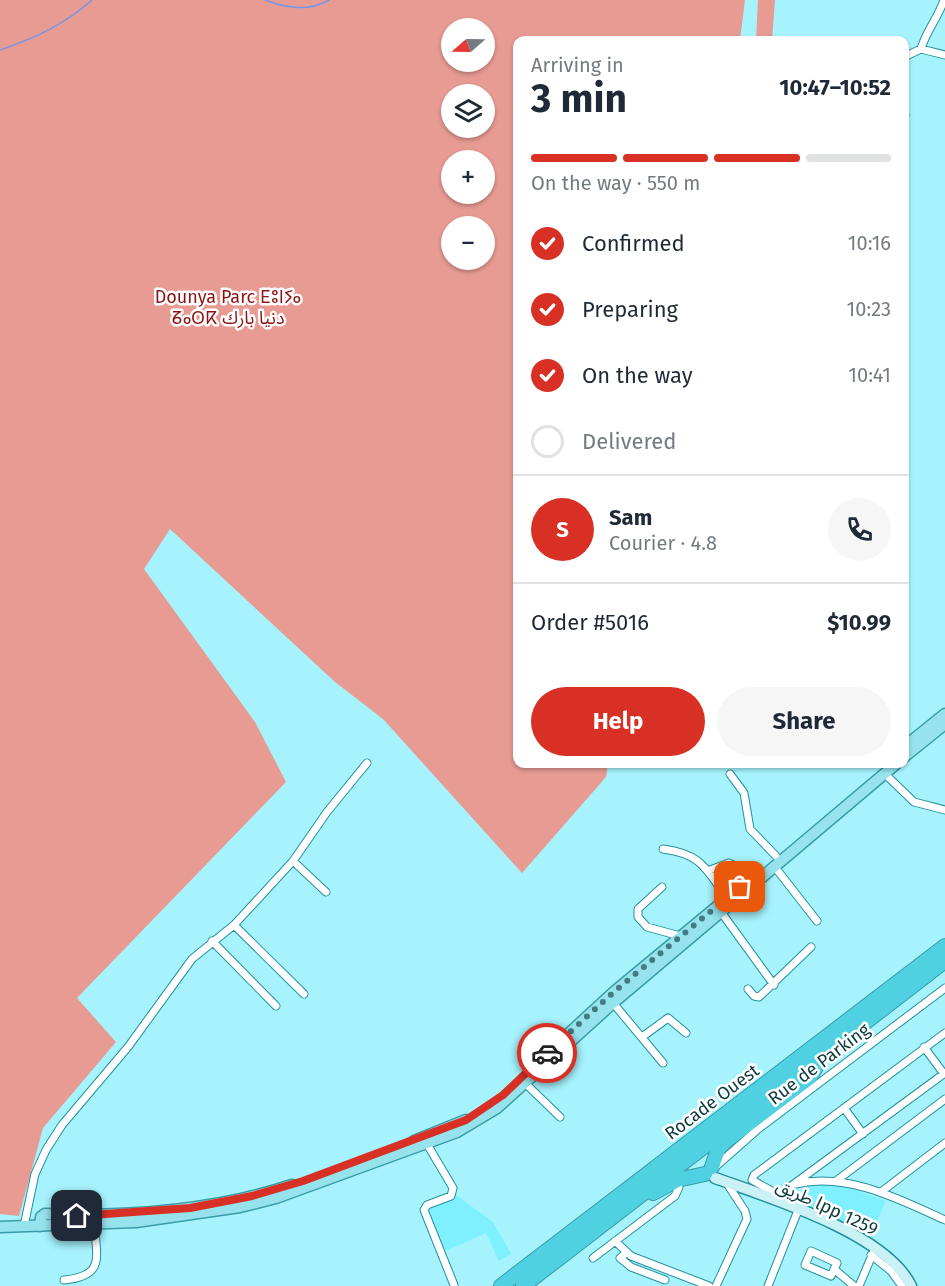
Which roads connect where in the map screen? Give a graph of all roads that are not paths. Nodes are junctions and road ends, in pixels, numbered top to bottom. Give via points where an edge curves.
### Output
1 (944, 0) edge
2 (921, 49) junction
3 (909, 55) edge
4 (945, 55) edge
5 (945, 714) edge
6 (945, 724) edge
7 (909, 743) edge
8 (909, 752) edge
9 (367, 763) dead end
10 (884, 768) edge
11 (730, 774) dead end
12 (944, 809) edge
13 (663, 849) dead end
14 (293, 861) junction
15 (775, 861) junction
16 (710, 870) junction
17 (754, 876) junction
18 (662, 887) dead end
19 (326, 892) dead end
20 (727, 898) junction
21 (721, 912) junction
22 (817, 921) dead end
23 (234, 925) junction
24 (681, 936) junction
25 (212, 941) junction
26 (945, 946) edge
27 (811, 947) dead end
28 (945, 961) edge
29 (774, 985) junction
30 (945, 988) edge
31 (748, 989) dead end
32 (304, 994) dead end
33 (613, 1003) junction
34 (276, 1006) dead end
35 (686, 1033) dead end
36 (945, 1033) edge
37 (642, 1036) junction
38 (924, 1047) junction
39 (823, 1056) junction
40 (663, 1063) dead end
41 (944, 1073) edge
42 (525, 1083) junction
43 (945, 1099) edge
44 (844, 1108) junction
45 (560, 1117) dead end
46 (863, 1134) junction
47 (945, 1143) edge
48 (427, 1144) junction
49 (714, 1174) junction
50 (677, 1180) junction
51 (836, 1182) junction
52 (793, 1185) junction
53 (881, 1192) junction
54 (799, 1208) junction
55 (945, 1220) edge
56 (94, 1224) junction
57 (24, 1226) junction
58 (40, 1226) junction
59 (0, 1227) edge
60 (615, 1241) junction
61 (874, 1252) junction
62 (626, 1253) junction
63 (593, 1258) dead end
64 (549, 1265) junction
65 (834, 1269) junction
66 (670, 1271) junction
67 (64, 1280) dead end
68 (664, 1283) edge
69 (454, 1285) edge
70 (501, 1286) edge
71 (523, 1286) edge
72 (709, 1286) edge
73 (716, 1286) edge
74 (768, 1286) edge
75 (856, 1286) edge
76 (902, 1286) edge
77 (911, 1286) edge

1 - 2 street
2 - 3 street
2 - 4 street
5 - 7 main road
6 - 8 main road
9 - 14 street
10 - 12 street via 914,802
10 - 15 main road
11 - 15 street via 744,794 750,829
13 - 16 street via 687,854
14 - 19 street
14 - 23 street
15 - 17 main road
15 - 21 main road
15 - 22 street
16 - 17 street via 729,863
16 - 20 street
17 - 20 main road
18 - 24 street via 638,909 638,917 647,927
20 - 24 main road
21 - 29 street
21 - 33 main road
23 - 25 street
23 - 32 street
24 - 58 main road via 588,1015 503,1095 466,1120 252,1196 145,1213 45,1214
25 - 34 street
25 - 57 street via 192,959 128,1047 62,1125 35,1174
26 - 70 highway, Rocade Ouest
27 - 29 street
28 - 39 highway, Rocade Ouest
29 - 31 street via 758,997
30 - 49 street, Rue de Parking via 757,1130
33 - 37 street
33 - 42 main road
35 - 37 street via 668,1018
36 - 38 street
37 - 40 street
38 - 41 street
38 - 44 street
39 - 49 highway via 810,1077 718,1149
39 - 64 highway, Rocade Ouest
41 - 46 street
42 - 45 street
42 - 48 main road via 479,1120
43 - 51 street
44 - 46 street
44 - 52 street via 752,1180 779,1195
46 - 52 street
47 - 53 street
48 - 56 main road via 249,1205 181,1217
48 - 69 street via 453,1188 451,1196 424,1209
49 - 50 highway
49 - 54 street, طريق lpp 1259
49 - 73 street via 747,1219
50 - 60 street via 675,1196
50 - 64 highway via 656,1190 572,1258
51 - 52 street
51 - 53 street
53 - 55 street
54 - 61 street, طريق lpp 1259
54 - 74 street
56 - 58 main road
56 - 67 street via 94,1269 83,1278
57 - 58 main road
57 - 59 main road
60 - 62 street
60 - 63 street
61 - 75 street
61 - 76 street
61 - 77 street, طريق lpp 1259 via 896,1265
62 - 66 street
62 - 68 street via 620,1258 625,1264
64 - 71 highway, Rocade Ouest
65 - 65 street via 837,1263 811,1251 806,1265 831,1276
65 - 75 street
66 - 68 street
66 - 72 street

